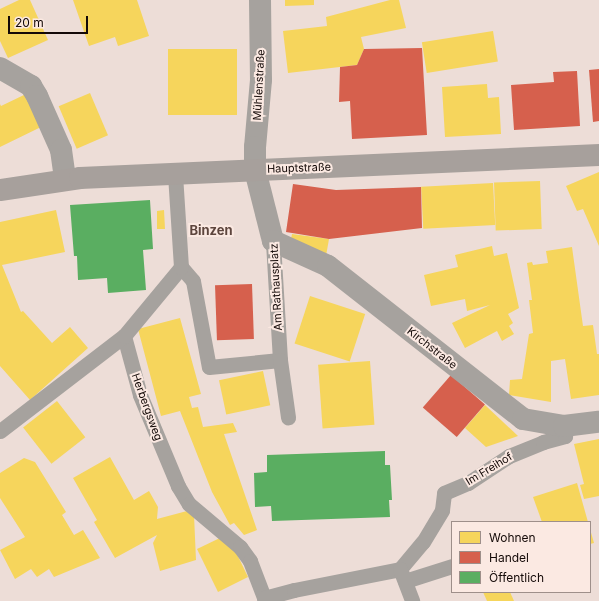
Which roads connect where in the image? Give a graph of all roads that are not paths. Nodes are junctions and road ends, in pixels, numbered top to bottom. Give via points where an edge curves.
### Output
1 (260, 0) edge
2 (0, 68) edge
3 (599, 155) edge
4 (255, 170) junction
5 (175, 175) junction
6 (65, 180) junction
7 (0, 190) edge
8 (274, 241) junction
9 (181, 267) junction
10 (124, 336) junction
11 (280, 360) junction
12 (288, 417) dead end
13 (599, 422) edge
14 (564, 426) junction
15 (0, 431) edge
16 (451, 566) edge
17 (402, 575) junction
18 (290, 597) edge
19 (264, 600) edge
20 (412, 601) edge

1 - 4 street, Mühlenstraße via 261,80
2 - 6 street via 31,86 37,96 61,150
3 - 4 main road, Hauptstraße
4 - 5 main road, Hauptstraße
4 - 8 street, Am Rathausplatz
5 - 6 main road, Hauptstraße
5 - 9 lane
6 - 7 main road, Hauptstraße
8 - 11 lane, Am Rathausplatz
8 - 14 street, Kirchstraße via 328,266 523,419
9 - 10 lane
9 - 11 lane via 193,281 209,367
10 - 15 lane
10 - 19 lane, Herbergsweg via 140,395 178,486 189,504 240,547 250,561
11 - 12 lane, Am Rathausplatz
13 - 14 street, Kirchstraße
14 - 17 lane, Im Freihof via 565,436 509,456 468,483 444,493 442,510
16 - 17 lane
17 - 18 lane
17 - 20 lane
18 - 19 lane

